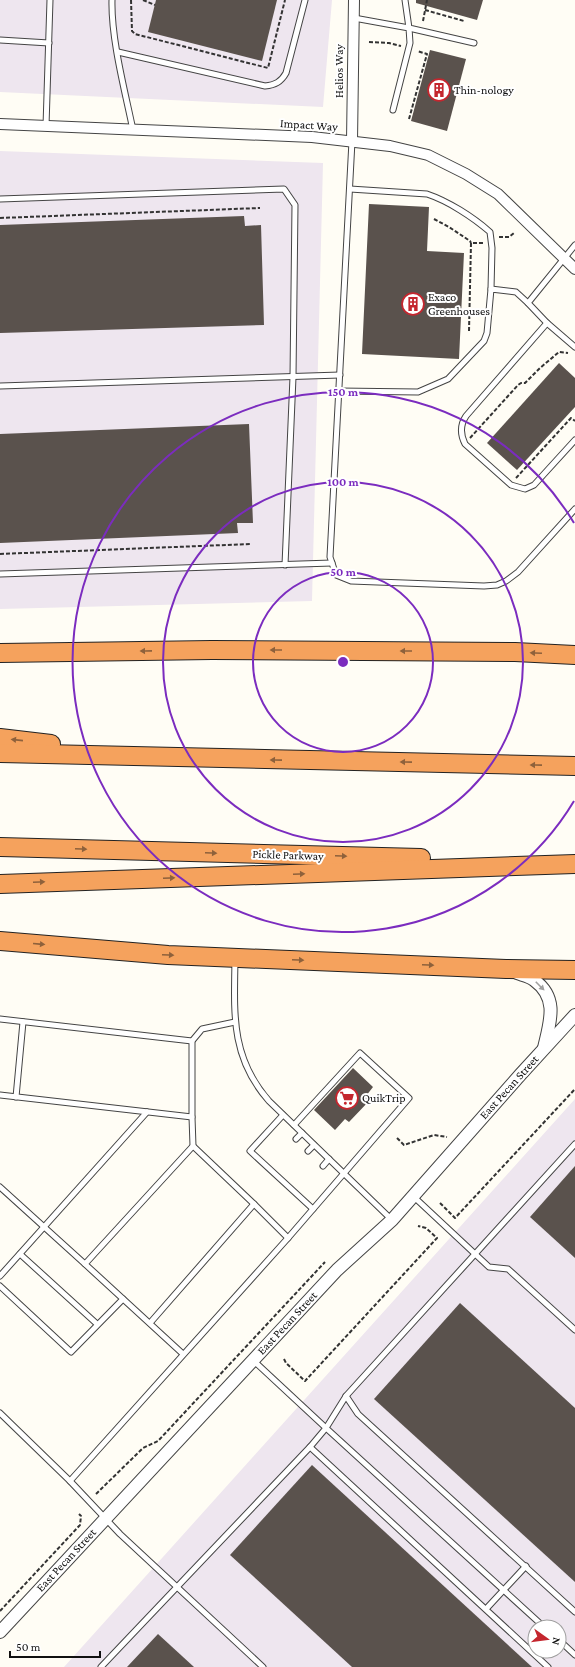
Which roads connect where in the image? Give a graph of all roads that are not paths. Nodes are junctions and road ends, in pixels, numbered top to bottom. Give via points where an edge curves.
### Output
1 (50, 0) edge
2 (112, 0) edge
3 (305, 0) edge
4 (354, 0) edge
5 (405, 0) edge
6 (353, 18) junction
7 (409, 28) junction
8 (0, 40) edge
9 (49, 42) junction
10 (474, 43) dead end
11 (118, 52) junction
12 (392, 110) dead end
13 (0, 124) edge
14 (46, 126) junction
15 (133, 130) junction
16 (352, 141) junction
17 (350, 189) junction
18 (0, 199) edge
19 (575, 245) edge
20 (565, 259) junction
21 (575, 269) edge
22 (491, 289) junction
23 (528, 303) junction
24 (547, 323) junction
25 (575, 347) edge
26 (340, 375) junction
27 (293, 377) junction
28 (0, 386) edge
29 (339, 391) junction
30 (575, 440) edge
31 (575, 509) edge
32 (332, 563) junction
33 (285, 565) junction
34 (0, 574) edge
35 (0, 653) edge
36 (575, 655) edge
37 (0, 738) edge
38 (0, 753) edge
39 (167, 757) junction
40 (575, 766) edge
41 (0, 847) edge
42 (575, 864) edge
43 (0, 884) edge
44 (0, 941) edge
45 (235, 958) junction
46 (506, 969) junction
47 (575, 970) edge
48 (575, 1015) edge
49 (0, 1019) edge
50 (23, 1022) junction
51 (235, 1022) junction
52 (192, 1041) junction
53 (543, 1050) junction
54 (0, 1095) edge
55 (16, 1097) junction
56 (147, 1112) junction
57 (283, 1115) junction
58 (192, 1117) junction
59 (294, 1125) junction
60 (302, 1133) junction
61 (296, 1139) dead end
62 (314, 1144) junction
63 (575, 1144) edge
64 (193, 1146) junction
65 (308, 1151) dead end
66 (329, 1160) junction
67 (273, 1162) dead end
68 (323, 1166) dead end
69 (268, 1168) junction
70 (285, 1174) dead end
71 (344, 1174) junction
72 (280, 1179) junction
73 (302, 1189) dead end
74 (1, 1190) edge
75 (297, 1194) junction
76 (413, 1196) junction
77 (254, 1204) junction
78 (313, 1209) junction
79 (392, 1220) junction
80 (44, 1227) junction
81 (288, 1238) junction
82 (20, 1254) junction
83 (475, 1254) junction
84 (85, 1264) junction
85 (0, 1276) edge
86 (0, 1286) edge
87 (123, 1299) junction
88 (150, 1323) junction
89 (97, 1324) junction
90 (575, 1330) edge
91 (183, 1354) junction
92 (252, 1359) junction
93 (346, 1396) junction
94 (0, 1413) edge
95 (326, 1428) junction
96 (310, 1446) junction
97 (70, 1481) junction
98 (105, 1517) junction
99 (526, 1566) junction
100 (176, 1586) junction
101 (504, 1590) junction
102 (486, 1609) junction
103 (575, 1612) edge
104 (535, 1619) edge
105 (0, 1632) edge
106 (567, 1648) edge
107 (575, 1655) edge
108 (101, 1667) edge
109 (263, 1667) edge
110 (548, 1667) edge

1 - 9 lane
2 - 11 lane
3 - 11 lane via 286,72 273,85 265,86
4 - 6 street, Helios Way
5 - 7 lane
6 - 7 lane
6 - 16 street, Helios Way
7 - 10 lane
7 - 12 lane via 410,43
8 - 9 lane
9 - 14 lane
11 - 15 lane
13 - 14 street, Impact Way
14 - 15 street, Impact Way
15 - 16 street, Impact Way
16 - 17 lane
16 - 20 street, Impact Way via 428,155 466,174 498,194
17 - 22 lane via 427,194 437,197 479,222 490,232
17 - 26 lane
18 - 27 lane via 284,189 295,205
19 - 20 lane
20 - 21 street, Impact Way
20 - 23 lane
22 - 23 lane via 516,292
22 - 29 lane via 484,341 448,379 418,392
23 - 24 lane
24 - 25 lane
24 - 30 lane via 466,416 462,422 462,437 465,444 511,485 525,489 534,485
26 - 27 lane
26 - 29 lane
27 - 28 lane
27 - 33 lane
29 - 32 lane via 330,557
31 - 32 lane via 518,572 497,585 351,581 336,575
32 - 33 lane
33 - 34 lane
36 -> 35 highway via 514,652 220,650
39 -> 37 highway
38 - 39 highway
40 -> 39 highway
41 -> 42 highway, Pickle Parkway
43 -> 42 highway
44 -> 45 highway
45 -> 46 highway
45 - 51 lane
46 - 47 highway
46 -> 53 street via 533,979 545,990 551,1003 551,1018
48 - 53 street, East Pecan Street
49 - 50 lane
50 - 52 lane
50 - 55 lane
51 - 52 lane via 202,1029
51 - 57 lane via 248,1072 258,1089
52 - 58 lane
53 - 76 street, East Pecan Street
54 - 55 lane
55 - 56 lane
56 - 58 lane
56 - 80 lane
57 - 59 lane
57 - 69 lane via 250,1151
58 - 64 lane
59 - 60 lane
59 - 71 lane via 360,1053 409,1098
60 - 61 lane
60 - 62 lane
62 - 65 lane
62 - 66 lane
63 - 83 lane
64 - 77 lane
64 - 84 lane
66 - 68 lane
66 - 71 lane
67 - 69 lane
69 - 72 lane
70 - 72 lane
71 - 78 lane
71 - 79 lane
72 - 75 lane
73 - 75 lane
74 - 80 lane
75 - 78 lane
76 - 79 street, East Pecan Street
76 - 83 lane
77 - 81 lane
77 - 88 lane
78 - 81 lane
79 - 92 street, East Pecan Street via 337,1270
80 - 82 lane
80 - 84 lane
81 - 91 lane
82 - 85 lane
82 - 89 lane
83 - 90 lane via 489,1267 508,1269
83 - 93 lane
84 - 87 lane
86 - 89 lane via 71,1352
87 - 88 lane
87 - 89 lane
88 - 91 lane
91 - 97 lane
92 - 95 lane
92 - 98 street, East Pecan Street
93 - 95 lane
93 - 99 lane via 358,1414
94 - 97 lane
95 - 96 lane
95 - 101 lane
96 - 100 lane
96 - 102 lane
97 - 98 lane
98 - 100 lane
98 - 105 street, East Pecan Street
99 - 101 lane
99 - 103 lane
100 - 108 lane
100 - 109 lane
101 - 102 lane
101 - 104 lane
102 - 110 lane
106 - 107 lane

